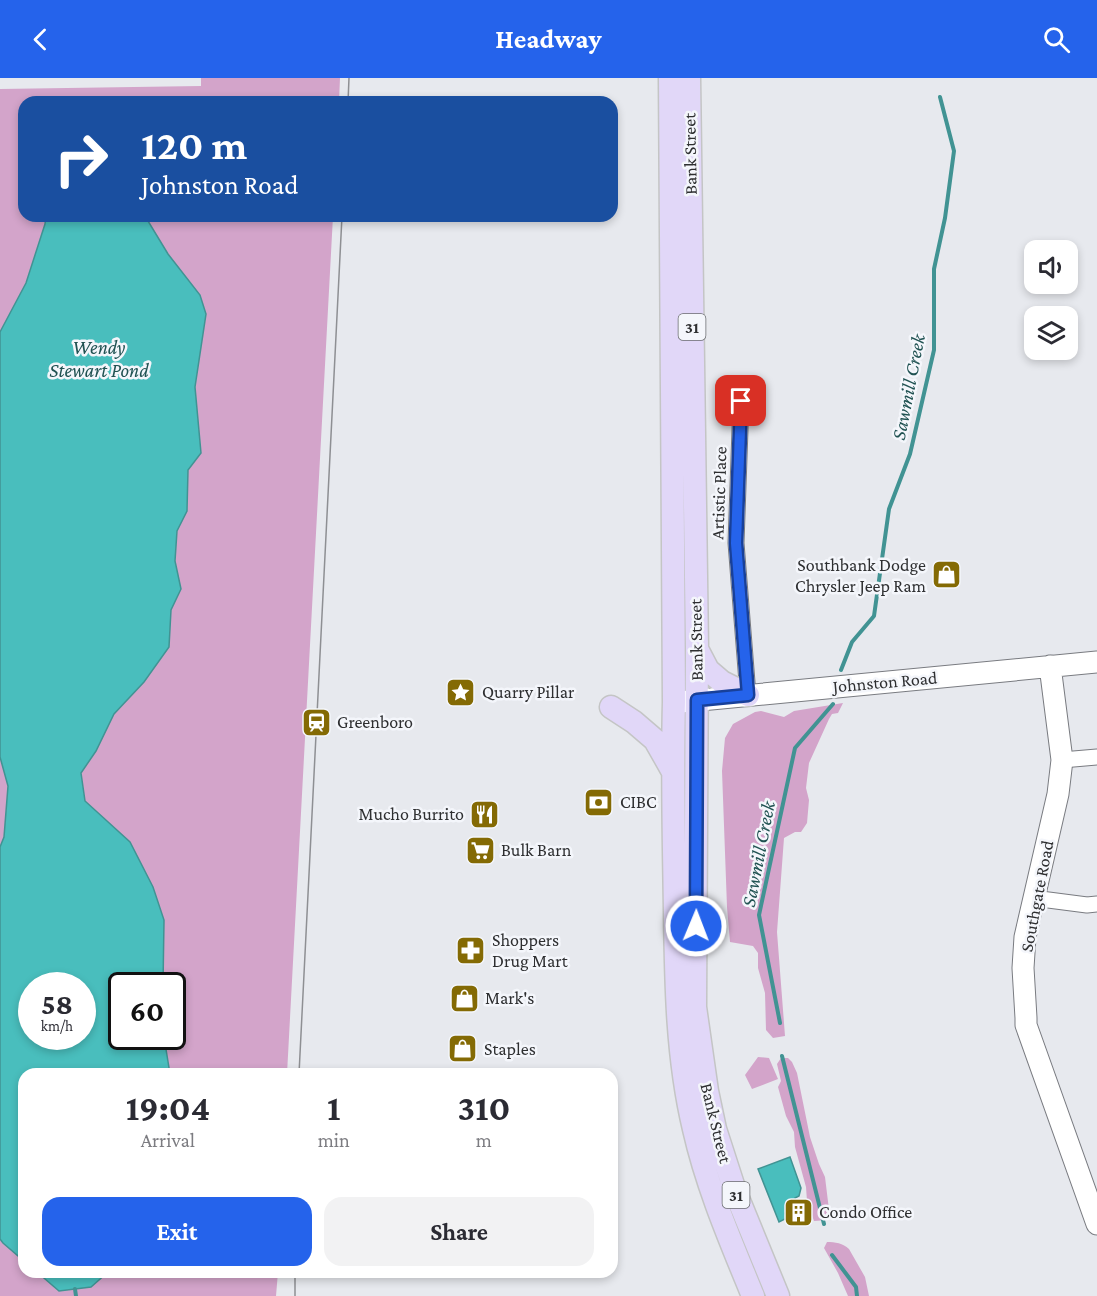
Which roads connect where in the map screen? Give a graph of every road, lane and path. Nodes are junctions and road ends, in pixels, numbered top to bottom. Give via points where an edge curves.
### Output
1 (670, 78) edge
2 (689, 78) edge
3 (680, 116) junction
4 (741, 401) dead end
5 (697, 648) junction
6 (1097, 662) edge
7 (1050, 666) junction
8 (748, 695) junction
9 (697, 700) junction
10 (674, 702) junction
11 (611, 707) dead end
12 (1097, 757) edge
13 (1062, 760) junction
14 (672, 771) junction
15 (1034, 898) junction
16 (1097, 904) edge
17 (1097, 1224) edge
18 (753, 1296) edge
19 (778, 1296) edge

1 - 3 main road, Bank Street / 31
2 - 3 main road, Bank Street / 31
3 - 5 main road, Bank Street / 31
3 - 10 main road, Bank Street / 31
4 - 8 street, Artistic Place via 736,543
5 - 8 main road via 708,670
5 - 9 main road, Bank Street / 31
6 - 7 street, Johnston Road
7 - 8 street, Johnston Road
7 - 13 street, Southgate Road
8 - 9 street, Johnston Road
9 - 10 street, Johnston Road
9 - 19 main road, Bank Street / 31 via 695,1007 706,1091 735,1191
10 - 14 main road, Bank Street / 31
11 - 14 main road via 655,740
12 - 13 street
13 - 15 street, Southgate Road
14 - 18 main road, Bank Street / 31 via 677,1002 686,1093 711,1189
15 - 16 street
15 - 17 street, Southgate Road via 1023,968 1026,1025

